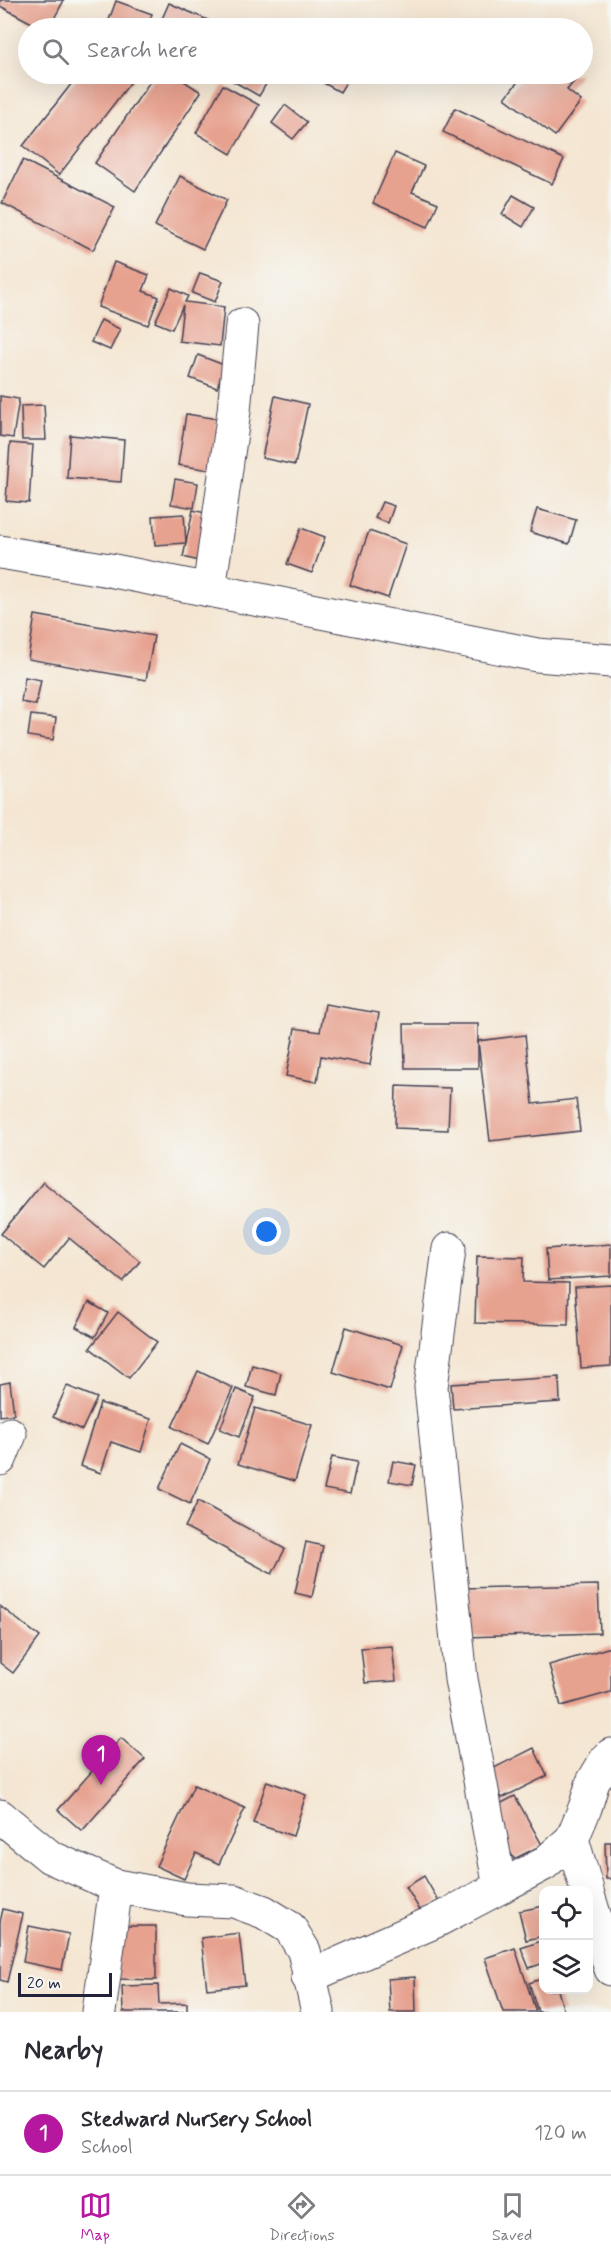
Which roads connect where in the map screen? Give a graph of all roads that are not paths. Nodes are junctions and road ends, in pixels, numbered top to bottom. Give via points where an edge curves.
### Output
1 (242, 324) dead end
2 (0, 552) edge
3 (209, 590) junction
4 (611, 661) edge
5 (449, 1249) dead end
6 (611, 1755) edge
7 (0, 1816) edge
8 (572, 1839) junction
9 (116, 1886) junction
10 (586, 1886) edge
11 (500, 1887) junction
12 (593, 1911) edge
13 (611, 1970) edge
14 (308, 1977) junction
15 (99, 2012) edge
16 (318, 2012) edge

1 - 3 street
2 - 3 street
3 - 4 street via 537,655
5 - 11 street via 431,1386 461,1678
6 - 8 street via 592,1782
7 - 9 street via 50,1857
8 - 10 street
8 - 11 street via 543,1863
9 - 14 street via 187,1899 234,1901 264,1912 290,1928 304,1951
9 - 15 street
11 - 14 street via 436,1921
12 - 13 street
14 - 16 street

